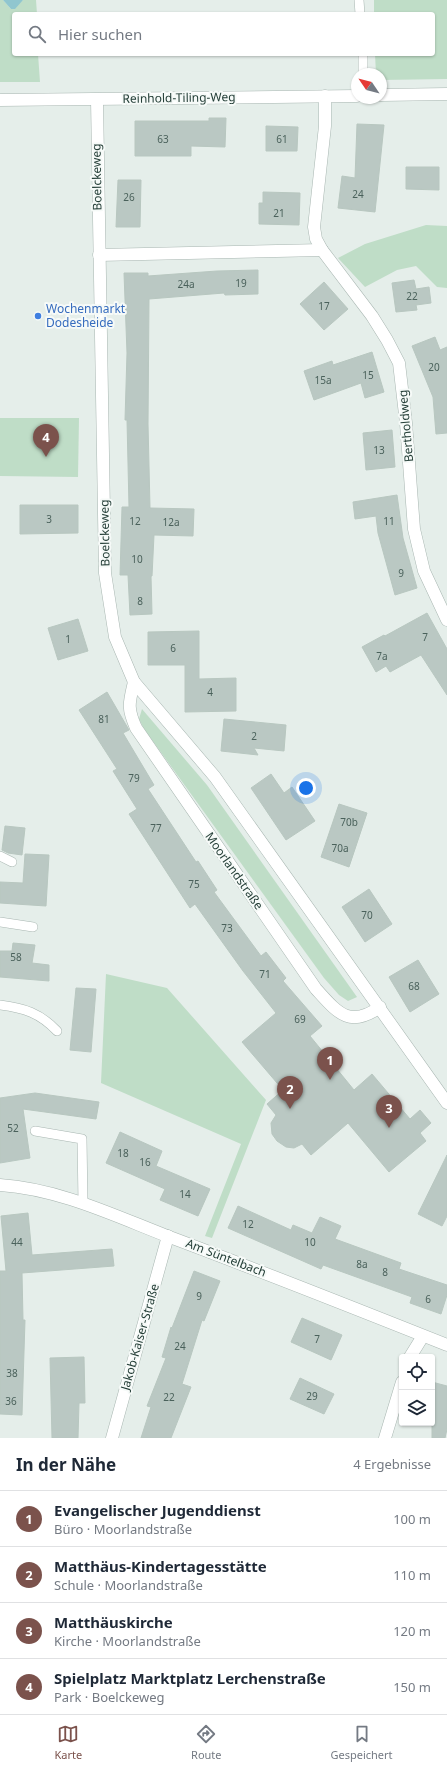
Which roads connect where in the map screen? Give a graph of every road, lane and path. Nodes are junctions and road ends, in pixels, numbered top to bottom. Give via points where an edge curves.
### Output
1 (359, 0) edge
2 (360, 12) edge
3 (363, 56) edge
4 (363, 68) edge
5 (447, 94) edge
6 (325, 96) junction
7 (351, 96) edge
8 (387, 96) edge
9 (0, 100) edge
10 (97, 100) junction
11 (322, 250) junction
12 (99, 255) junction
13 (447, 620) edge
14 (134, 682) junction
15 (0, 856) edge
16 (12, 862) dead end
17 (0, 922) edge
18 (33, 928) dead end
19 (0, 1005) edge
20 (380, 1007) junction
21 (57, 1030) dead end
22 (447, 1103) edge
23 (35, 1131) dead end
24 (0, 1185) edge
25 (84, 1203) junction
26 (168, 1236) junction
27 (423, 1336) junction
28 (447, 1345) edge
29 (412, 1354) edge
30 (400, 1390) edge
31 (112, 1438) edge
32 (385, 1438) edge

1 - 2 lane
3 - 4 lane
5 - 8 street
6 - 7 street, Reinhold-Tiling-Weg
6 - 10 street, Reinhold-Tiling-Weg
6 - 11 street, Bertholdweg via 314,227 316,239
9 - 10 street, Reinhold-Tiling-Weg
10 - 12 street, Boelckeweg
11 - 12 street
11 - 13 street, Bertholdweg via 372,316 399,363 414,529 424,571
12 - 14 street, Boelckeweg via 105,573 116,637
14 - 20 street, Boelckeweg via 216,778
14 - 20 street, Moorlandstraße via 129,708 136,728 316,989 343,1016 359,1018
15 - 16 lane
17 - 18 lane
19 - 21 lane via 20,1007 46,1020
20 - 22 street
23 - 25 lane via 82,1139
24 - 25 street, Am Süntelbach via 18,1186
25 - 26 street, Am Süntelbach
26 - 27 street, Am Süntelbach
26 - 31 street, Jakob-Kaiser-Straße
27 - 28 street, Am Süntelbach
27 - 29 street
30 - 32 street

